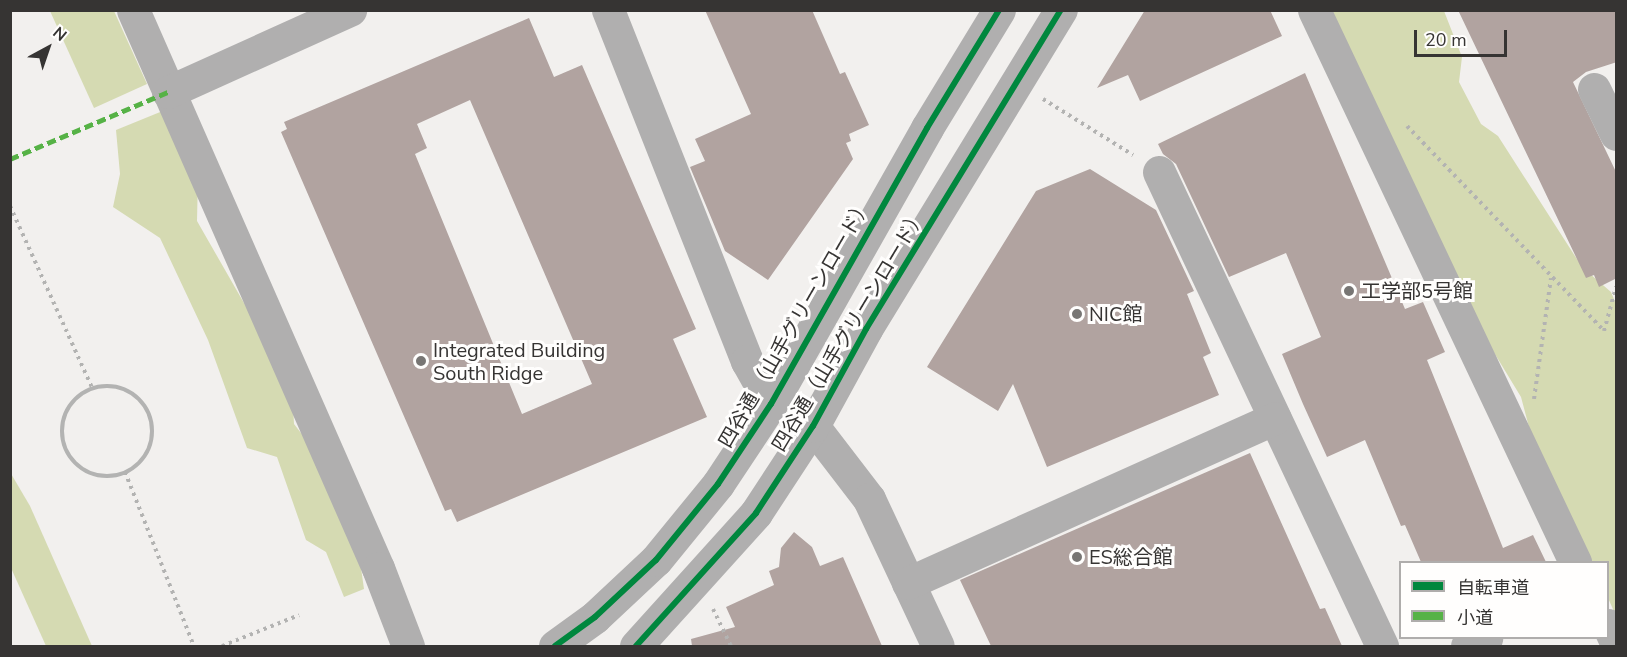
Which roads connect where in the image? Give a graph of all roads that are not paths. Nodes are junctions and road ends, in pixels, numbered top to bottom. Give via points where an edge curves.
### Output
1 (133, 10) edge
2 (350, 10) edge
3 (608, 10) edge
4 (999, 10) edge
5 (1060, 10) edge
6 (1314, 10) edge
7 (1594, 89) dead end
8 (168, 92) junction
9 (1617, 134) edge
10 (1159, 172) road end
11 (771, 404) junction
12 (1275, 418) junction
13 (813, 426) junction
14 (1575, 561) edge
15 (908, 583) junction
16 (1609, 628) edge
17 (1484, 639) edge
18 (1617, 642) edge
19 (398, 643) edge
20 (555, 646) edge
21 (636, 646) edge
22 (938, 646) edge
23 (1382, 646) edge
24 (1467, 646) edge

1 - 8 street
2 - 8 street
3 - 11 street via 747,361
4 - 11 street, 四谷通 （山手グリーンロード） via 927,128
5 - 13 street, 四谷通（山手グリーンロード） via 866,329
6 - 14 street
7 - 9 street
8 - 19 street via 378,568
10 - 12 street
11 - 20 street, 四谷通 （山手グリーンロード） via 718,484 656,560 595,617
12 - 15 street
12 - 23 street
13 - 15 street via 869,499
13 - 21 street, 四谷通（山手グリーンロード） via 756,513
15 - 22 street
16 - 18 street
17 - 24 street

